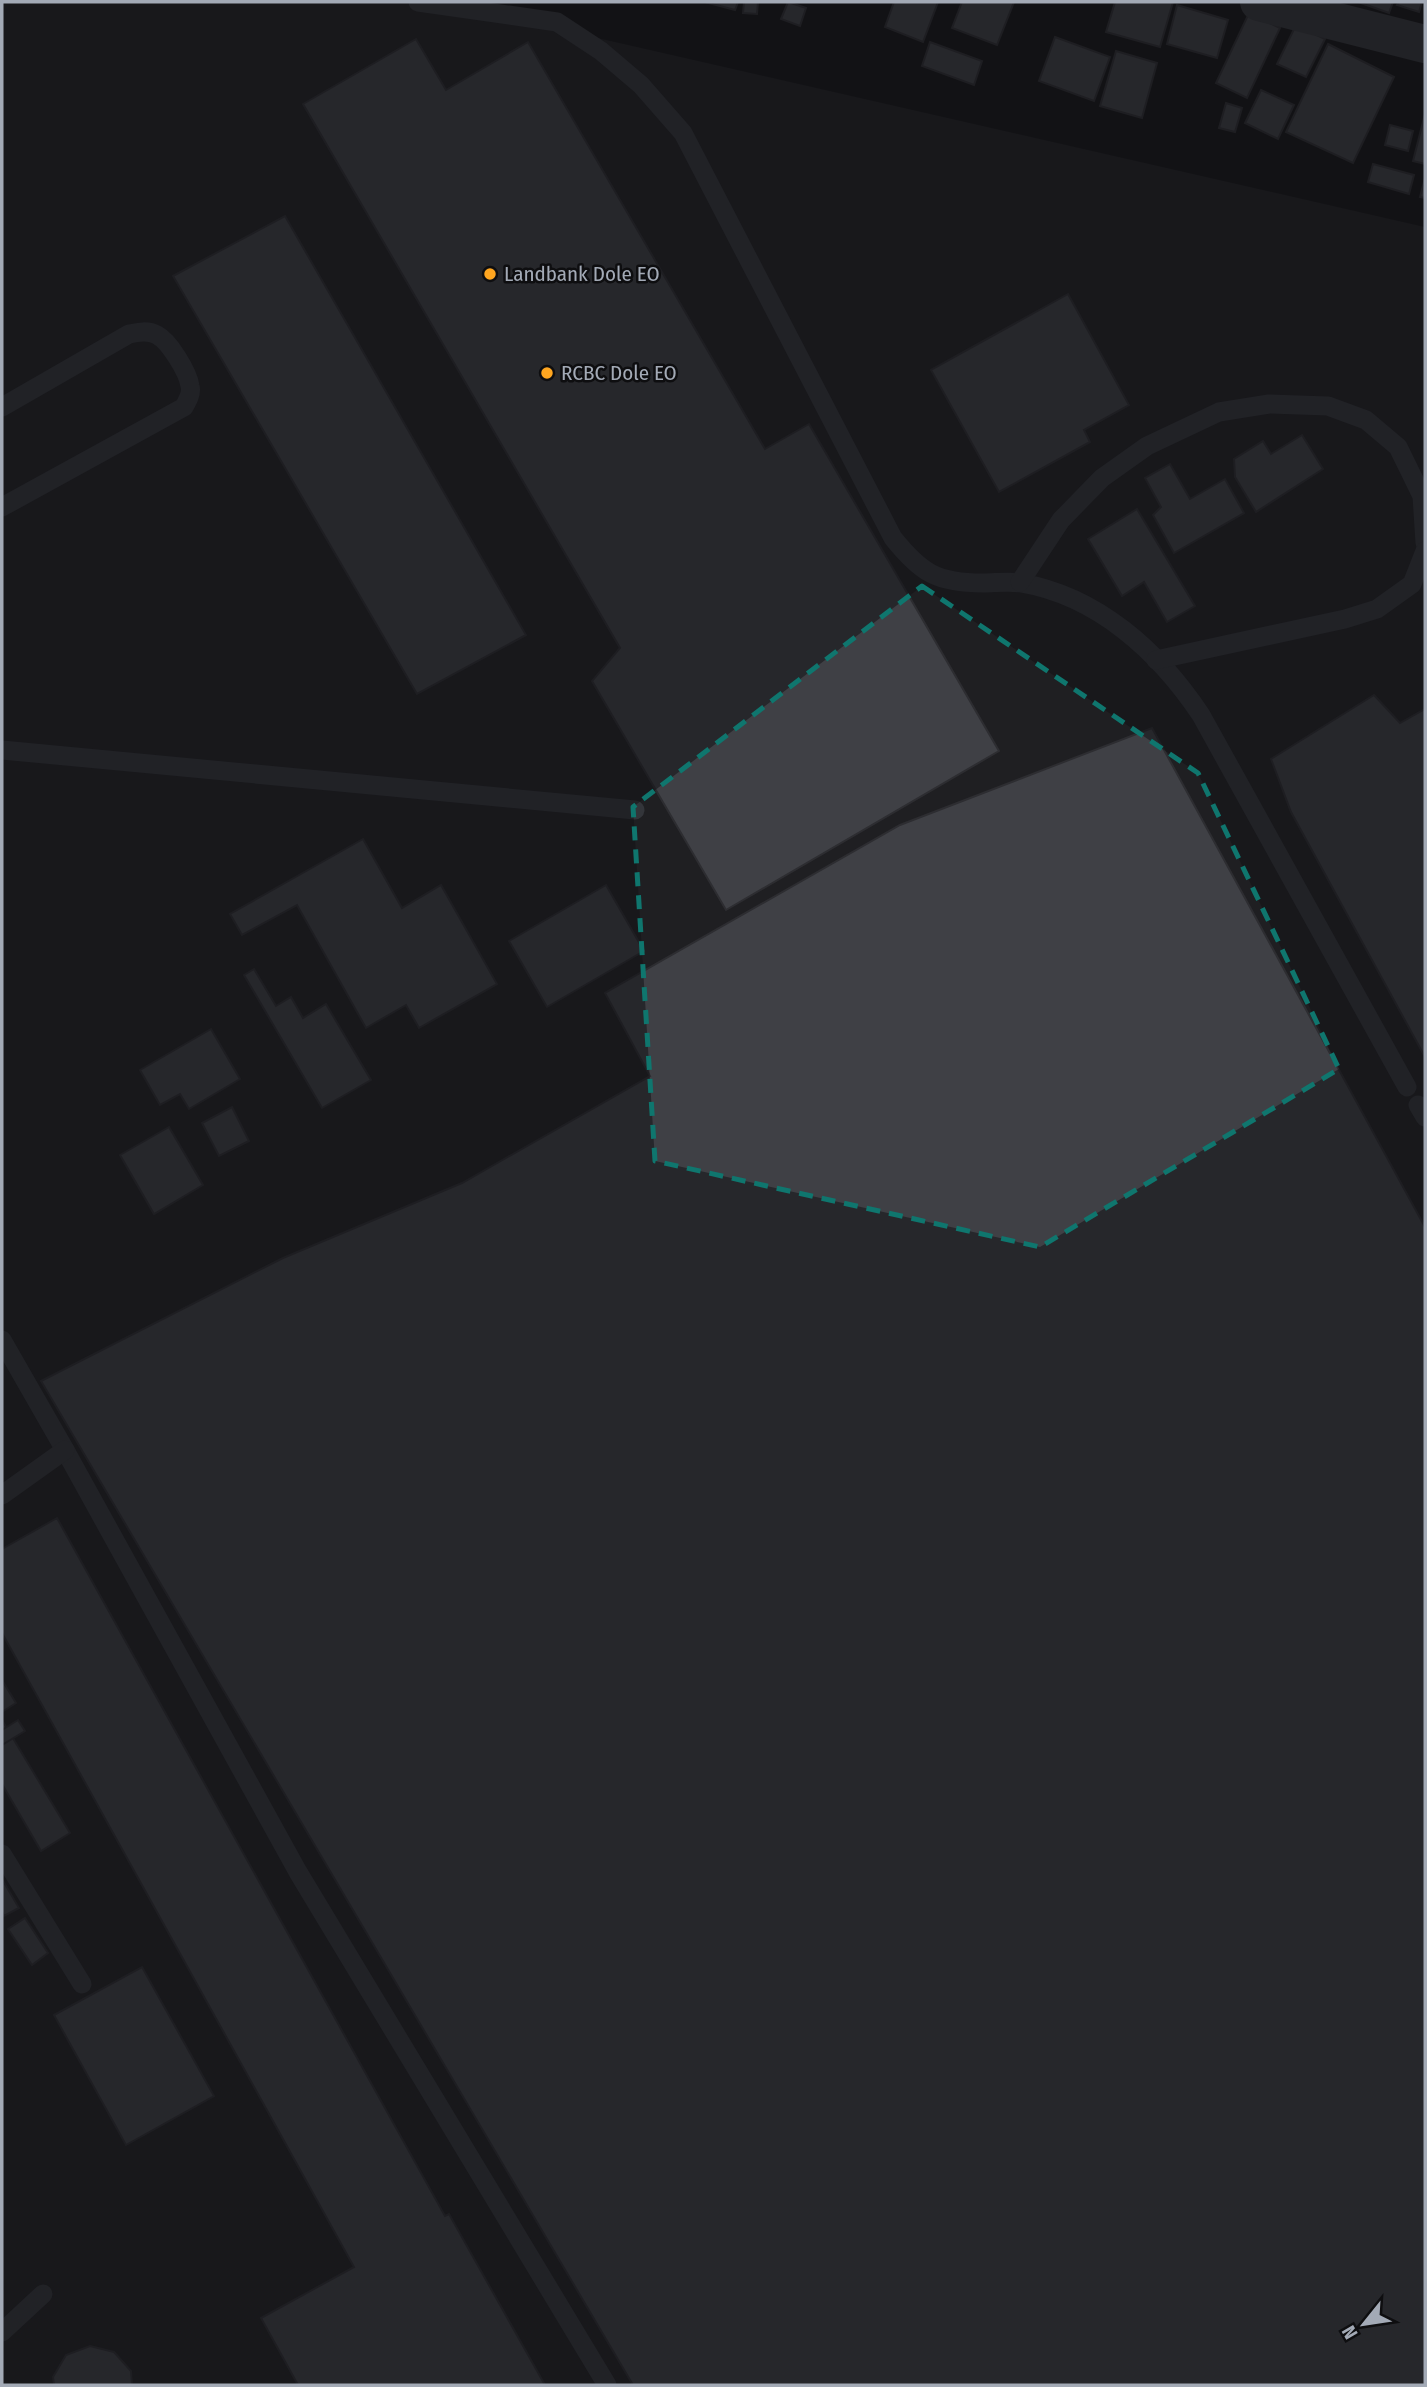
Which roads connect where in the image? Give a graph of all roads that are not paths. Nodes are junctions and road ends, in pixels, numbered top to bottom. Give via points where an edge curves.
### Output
1 (418, 2) edge
2 (1259, 2) edge
3 (1425, 44) edge
4 (2, 407) edge
5 (2, 508) edge
6 (1425, 543) edge
7 (1425, 551) edge
8 (1020, 582) junction
9 (1157, 660) junction
10 (2, 750) edge
11 (635, 810) dead end
12 (1407, 1087) dead end
13 (2, 1340) edge
14 (65, 1450) junction
15 (2, 1495) edge
16 (2, 1854) edge
17 (82, 1984) dead end
18 (43, 2294) dead end
19 (2, 2332) edge
20 (607, 2385) edge

1 - 8 lane via 557,22 642,85 683,132 893,538 912,562 935,577 964,583
2 - 3 street
4 - 5 lane via 129,334 142,332 155,333 168,342 190,384 184,407
6 - 8 lane via 1422,496 1398,447 1366,420 1328,406 1269,404 1219,412 1147,446 1102,478 1061,520
7 - 9 lane via 1412,584 1377,609
8 - 9 lane via 1082,601 1119,625
9 - 12 lane via 1181,684 1201,715
10 - 11 lane
13 - 14 lane
14 - 15 lane
14 - 20 lane via 298,1872
16 - 17 lane
18 - 19 lane

